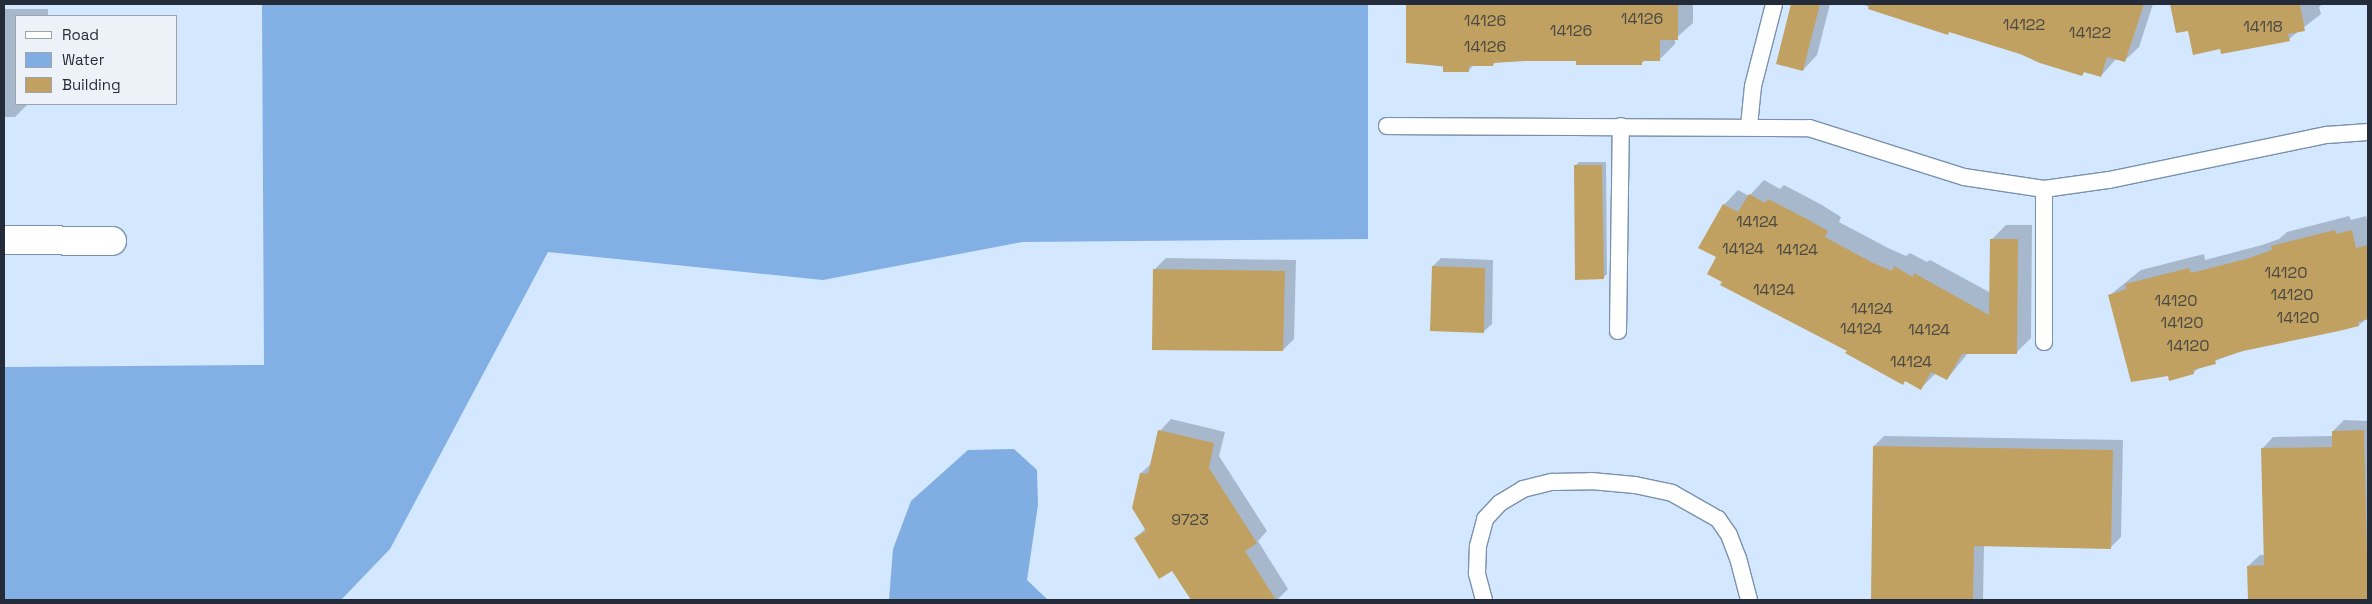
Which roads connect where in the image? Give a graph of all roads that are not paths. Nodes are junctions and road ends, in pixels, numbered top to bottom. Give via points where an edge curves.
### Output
1 (1774, 4) edge
2 (1387, 126) dead end
3 (1621, 126) junction
4 (1749, 126) junction
5 (2368, 132) edge
6 (2044, 189) junction
7 (4, 240) edge
8 (112, 241) dead end
9 (1618, 331) dead end
10 (2044, 342) dead end
11 (1484, 600) edge
12 (1749, 600) edge

1 - 4 lane via 1752,86
2 - 3 lane
3 - 4 lane
3 - 9 lane
4 - 6 lane via 1829,132 1964,177
5 - 6 lane via 2327,135 2072,187
6 - 10 lane
7 - 8 street
11 - 12 lane via 1477,573 1478,546 1485,519 1500,503 1523,489 1552,482 1591,481 1672,493 1718,519 1738,558

